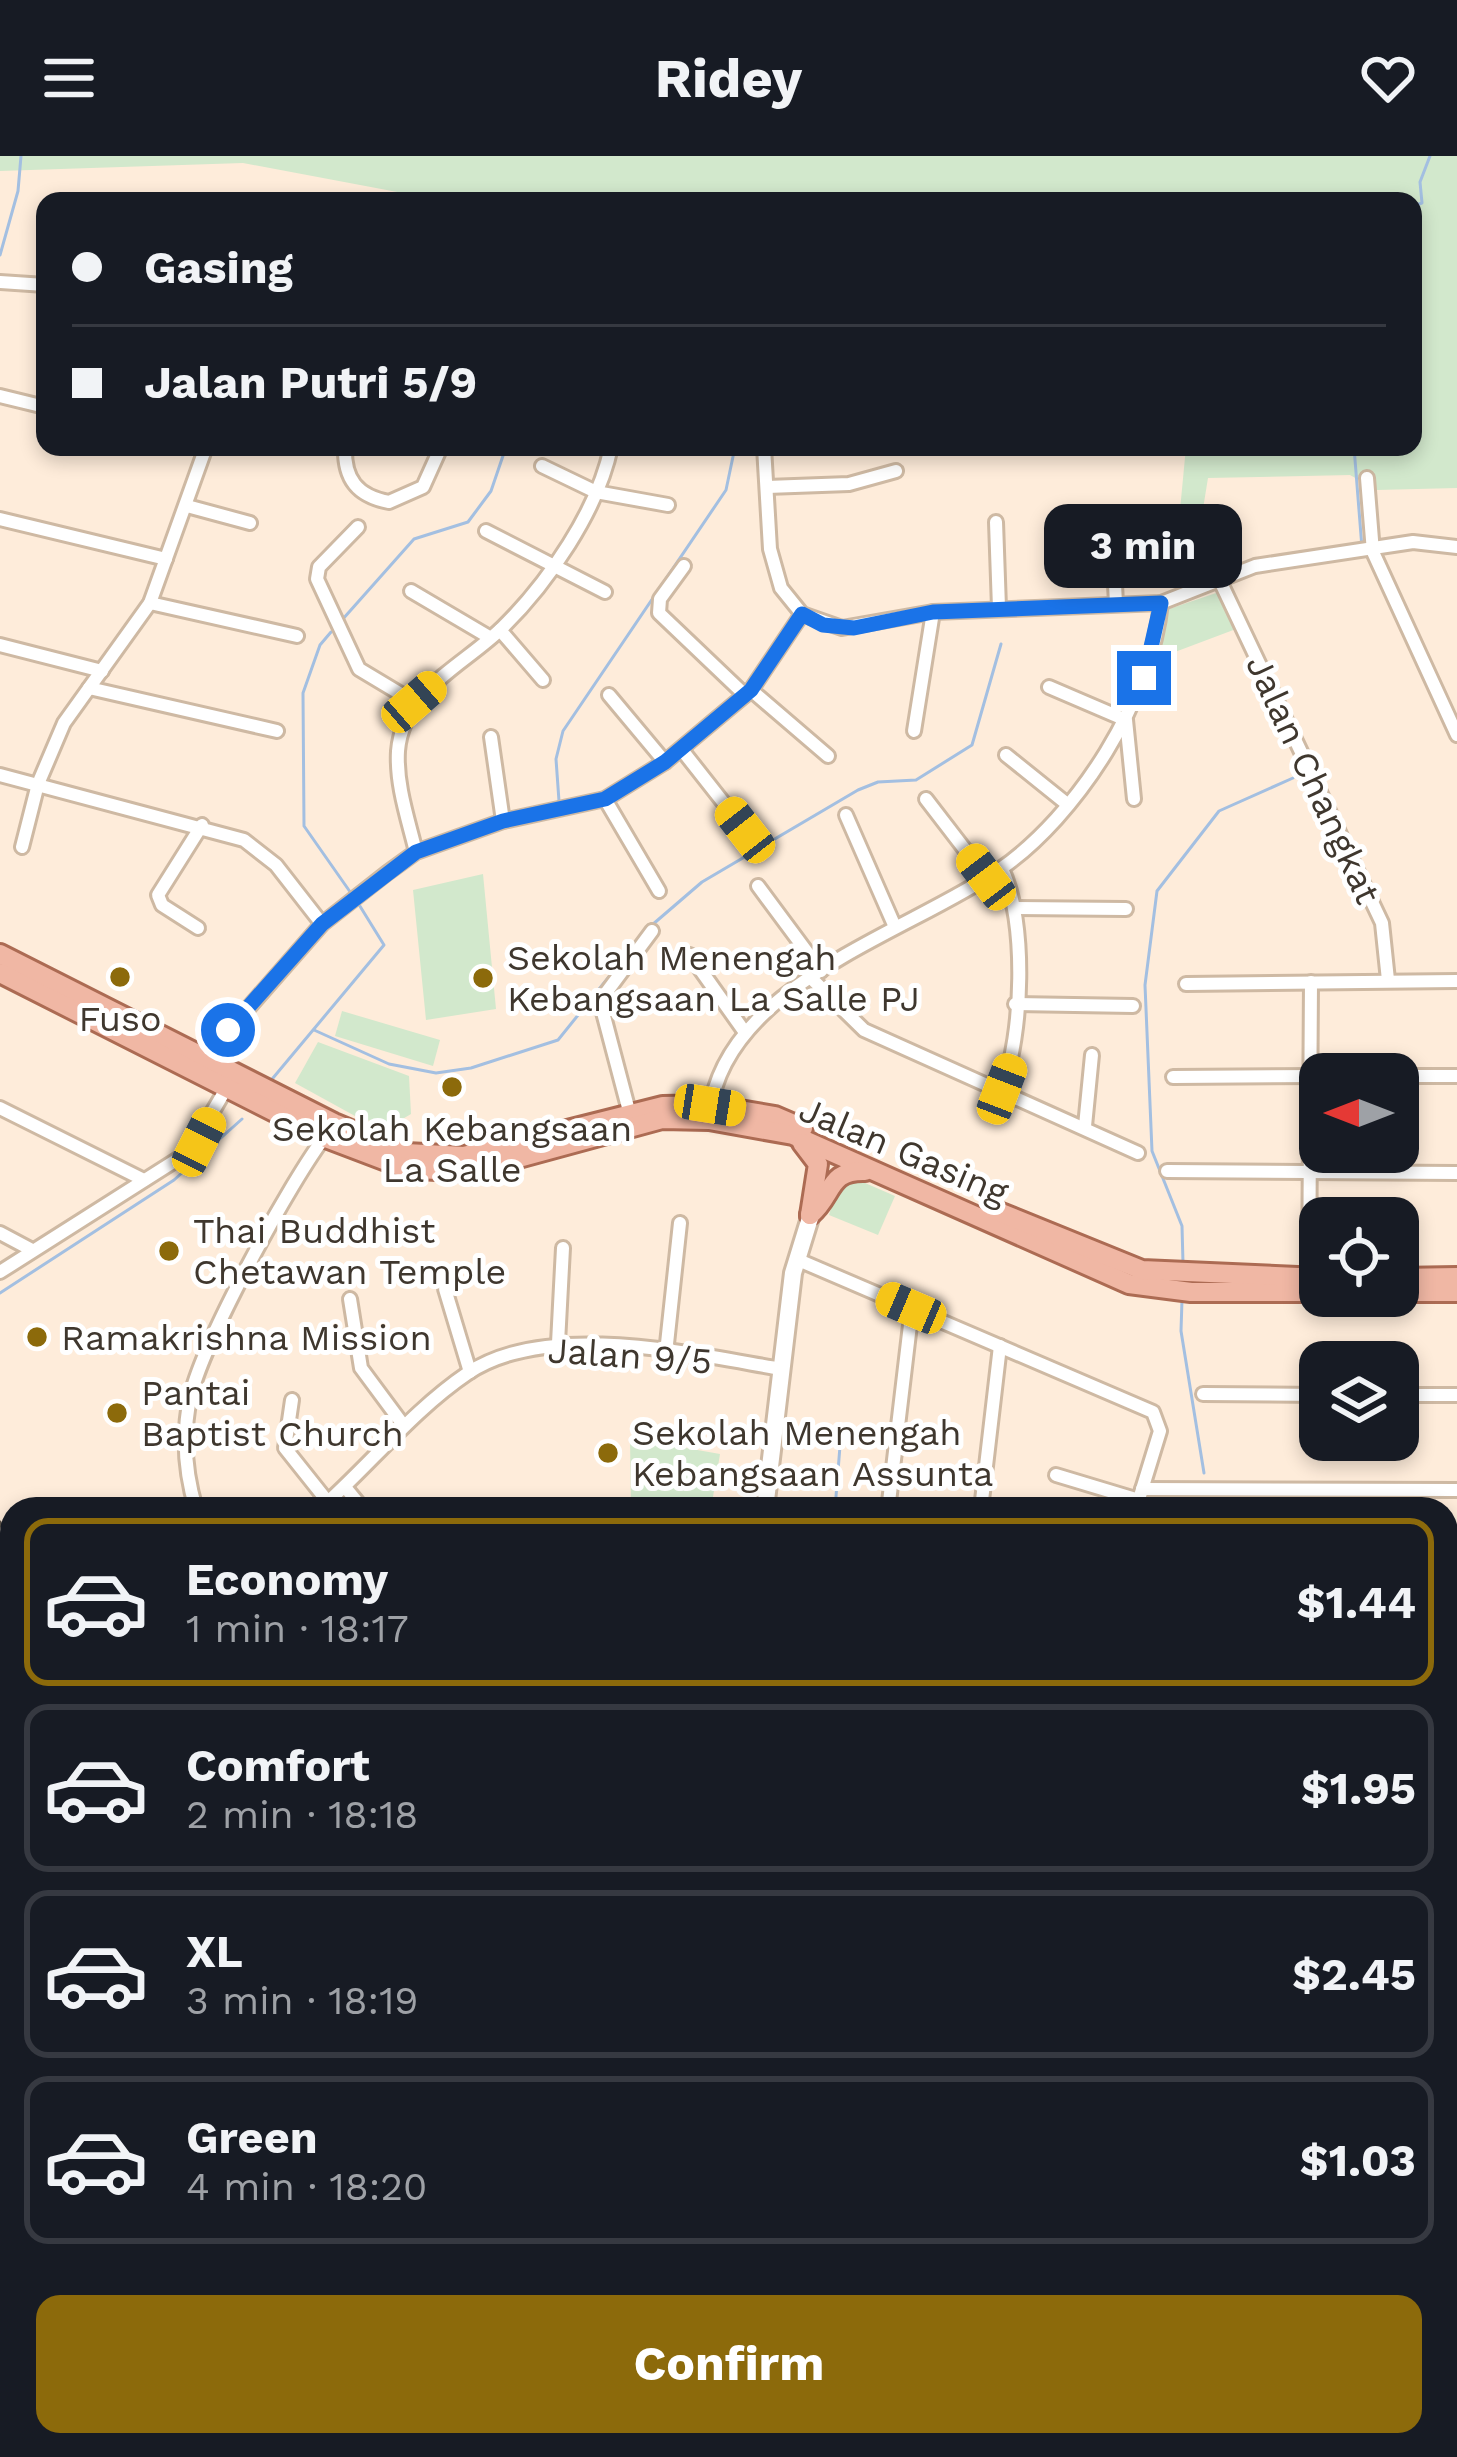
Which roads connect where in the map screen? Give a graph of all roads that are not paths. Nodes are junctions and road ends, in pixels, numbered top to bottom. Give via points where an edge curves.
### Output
1 (0, 282) edge
2 (36, 284) edge
3 (0, 396) edge
4 (36, 405) edge
5 (203, 456) edge
6 (347, 456) edge
7 (437, 456) edge
8 (608, 456) edge
9 (765, 456) edge
10 (542, 466) dead end
11 (896, 471) dead end
12 (1367, 478) dead end
13 (767, 487) junction
14 (596, 491) junction
15 (668, 505) dead end
16 (187, 506) junction
17 (0, 520) edge
18 (996, 522) dead end
19 (250, 523) dead end
20 (1112, 523) dead end
21 (358, 527) dead end
22 (486, 531) dead end
23 (1457, 547) edge
24 (1373, 552) junction
25 (166, 559) junction
26 (552, 565) junction
27 (684, 566) dead end
28 (1221, 583) junction
29 (411, 591) dead end
30 (605, 592) dead end
31 (150, 603) junction
32 (1161, 603) junction
33 (1116, 604) junction
34 (999, 608) junction
35 (933, 612) junction
36 (802, 614) junction
37 (494, 634) junction
38 (297, 637) dead end
39 (0, 645) edge
40 (102, 671) junction
41 (543, 680) dead end
42 (89, 688) junction
43 (1049, 688) dead end
44 (748, 692) junction
45 (609, 695) dead end
46 (414, 702) junction
47 (1126, 720) junction
48 (277, 731) dead end
49 (914, 731) dead end
50 (1457, 735) edge
51 (490, 737) dead end
52 (682, 750) junction
53 (1006, 755) dead end
54 (828, 756) dead end
55 (665, 762) junction
56 (0, 775) edge
57 (38, 784) junction
58 (605, 799) junction
59 (1134, 799) dead end
60 (926, 800) dead end
61 (1067, 804) junction
62 (846, 815) dead end
63 (503, 821) junction
64 (202, 825) junction
65 (745, 830) dead end
66 (22, 847) dead end
67 (416, 852) junction
68 (1002, 868) junction
69 (986, 877) junction
70 (758, 886) dead end
71 (659, 891) dead end
72 (1016, 908) junction
73 (1126, 909) dead end
74 (322, 924) junction
75 (895, 927) junction
76 (198, 928) dead end
77 (652, 931) dead end
78 (0, 954) edge
79 (690, 955) dead end
80 (0, 974) edge
81 (817, 975) junction
82 (1388, 980) junction
83 (1457, 981) edge
84 (1311, 982) junction
85 (1186, 984) dead end
86 (1016, 1004) junction
87 (1133, 1006) dead end
88 (744, 1031) junction
89 (1314, 1053) edge
90 (1091, 1055) dead end
91 (200, 1064) junction
92 (1299, 1076) edge
93 (1419, 1076) edge
94 (1457, 1076) edge
95 (1173, 1077) dead end
96 (231, 1080) junction
97 (1002, 1089) junction
98 (0, 1108) edge
99 (628, 1111) junction
100 (710, 1113) junction
101 (1084, 1126) junction
102 (330, 1130) junction
103 (793, 1135) junction
104 (824, 1142) junction
105 (1138, 1153) dead end
106 (1299, 1170) edge
107 (876, 1171) junction
108 (1167, 1172) dead end
109 (1419, 1172) edge
110 (1457, 1173) edge
111 (144, 1180) junction
112 (810, 1214) junction
113 (680, 1223) dead end
114 (0, 1233) edge
115 (563, 1248) dead end
116 (32, 1250) junction
117 (796, 1259) junction
118 (0, 1272) edge
119 (1457, 1277) edge
120 (1419, 1278) edge
121 (1299, 1284) edge
122 (1299, 1286) edge
123 (446, 1289) dead end
124 (1419, 1292) edge
125 (1457, 1292) edge
126 (350, 1299) dead end
127 (911, 1308) junction
128 (559, 1343) junction
129 (1000, 1346) junction
130 (666, 1353) junction
131 (782, 1369) junction
132 (470, 1372) junction
133 (1203, 1394) dead end
134 (1299, 1395) edge
135 (1419, 1395) edge
136 (1457, 1395) edge
137 (292, 1400) dead end
138 (404, 1426) junction
139 (1056, 1475) dead end
140 (345, 1487) junction
141 (1457, 1490) edge
142 (191, 1497) edge
143 (318, 1497) edge
144 (334, 1497) edge
145 (353, 1497) edge
146 (766, 1497) edge
147 (890, 1497) edge
148 (982, 1497) edge
149 (1129, 1497) edge
150 (1140, 1497) edge
151 (1234, 1497) edge

1 - 2 street
3 - 4 street
5 - 16 street
6 - 7 street via 352,483 388,502 423,487
8 - 14 street
9 - 13 street
10 - 14 street
11 - 13 street via 849,484
12 - 24 street
13 - 36 street via 774,569
14 - 15 street
14 - 26 street
16 - 19 street
16 - 25 street
17 - 25 street
18 - 34 street
20 - 33 street
21 - 46 street via 316,576 358,668
22 - 26 street
23 - 24 street via 1413,542
24 - 28 street via 1255,566
24 - 50 street
25 - 31 street
26 - 30 street
26 - 37 street
27 - 44 street via 660,599 659,614
28 - 32 street
28 - 82 street, Jalan Changkat via 1382,922
29 - 37 street
31 - 38 street
31 - 40 street
32 - 33 street
32 - 47 street
33 - 34 street
34 - 35 street
35 - 36 street via 854,628
35 - 49 street
36 - 44 street
37 - 41 street
37 - 46 street
39 - 40 street
40 - 42 street
42 - 48 street
42 - 57 street
43 - 47 street
44 - 52 street
44 - 54 street
45 - 55 street
46 - 67 street via 398,750
47 - 59 street
47 - 61 street
51 - 63 street
52 - 55 street
52 - 65 street
53 - 61 street
55 - 58 street
56 - 57 street
57 - 64 street
57 - 66 street
58 - 63 street
58 - 71 street
60 - 69 street
61 - 68 street
62 - 75 street
63 - 67 street
64 - 74 street via 262,852
64 - 76 street via 158,896
67 - 74 street
68 - 69 street
68 - 72 street
69 - 75 street
70 - 81 street
72 - 73 street
72 - 86 street
74 - 91 street
75 - 81 street
77 - 99 street via 600,1001
78 - 91 main road, Jalan Gasing
79 - 88 street
80 - 91 main road, Jalan Gasing
81 - 88 street
81 - 97 street via 864,1030
82 - 83 street
82 - 84 street
84 - 85 street
84 - 89 street
86 - 87 street
86 - 97 street
88 - 100 street via 722,1062
90 - 101 street
91 - 96 main road, Jalan Gasing
92 - 95 street
93 - 94 street
96 - 102 main road, Jalan Gasing
96 - 111 street via 199,1142
97 - 101 street
98 - 111 street
99 - 100 main road, Jalan Gasing
99 - 102 main road, Jalan Gasing via 464,1156 406,1153
100 - 102 main road, Jalan Gasing via 466,1172 405,1168
100 - 103 main road, Jalan Gasing
100 - 104 main road, Jalan Gasing via 775,1116
101 - 105 street
102 - 142 street via 193,1386 185,1465
103 - 104 main road, Jalan Gasing
103 - 112 main road via 818,1164
104 - 107 main road, Jalan Gasing
104 - 112 street
104 - 121 main road, Jalan Gasing via 1142,1270
106 - 108 street
107 - 112 main road via 839,1174
107 - 122 main road, Jalan Gasing via 1129,1284 1191,1292
109 - 110 street
111 - 116 street
112 - 117 street
113 - 130 street
114 - 116 street
115 - 128 street
116 - 118 street
117 - 127 street
117 - 131 street
119 - 120 main road
123 - 132 street
124 - 125 main road
126 - 138 street via 361,1368
127 - 129 street
127 - 147 street
128 - 130 street, Jalan 9/5
128 - 132 street, Jalan 9/5
129 - 148 street
129 - 150 street via 1157,1416 1160,1431
130 - 131 street, Jalan 9/5
131 - 146 street
132 - 138 street, Jalan 9/5
133 - 134 street
135 - 136 street
137 - 143 street via 286,1448
138 - 140 street, Jalan 9/5
139 - 149 street
140 - 144 street, Jalan 9/5
140 - 145 street
141 - 151 street

